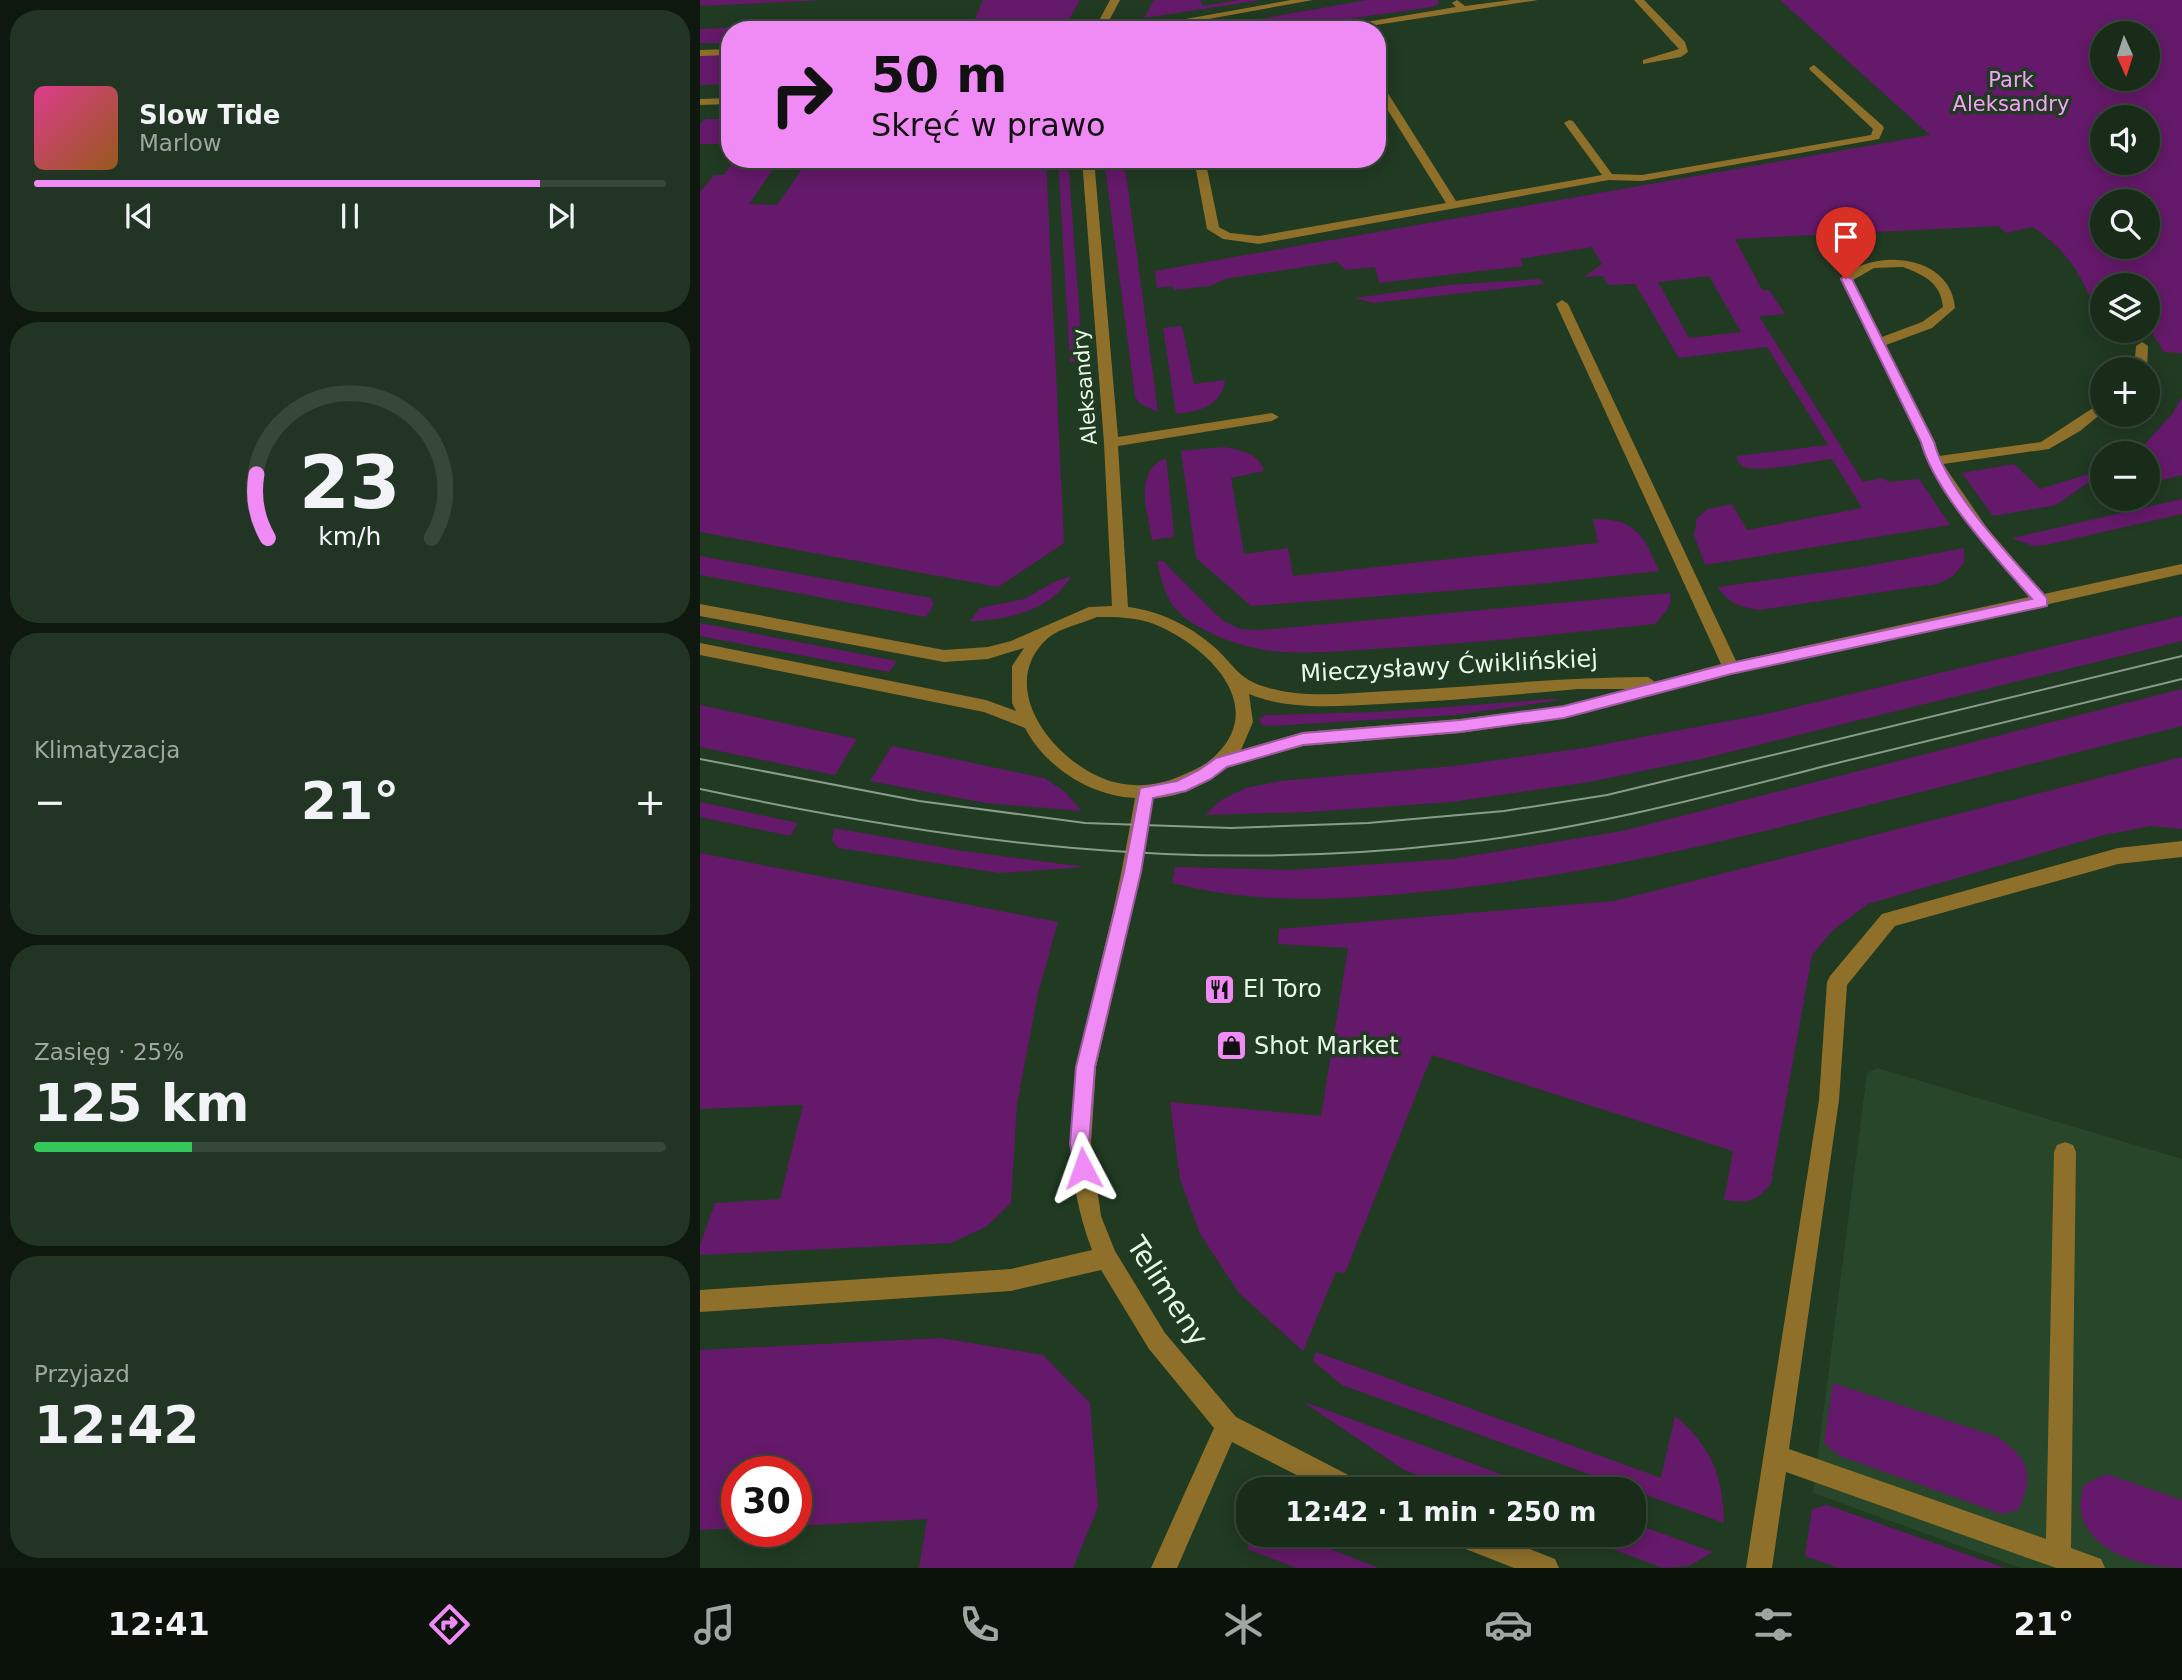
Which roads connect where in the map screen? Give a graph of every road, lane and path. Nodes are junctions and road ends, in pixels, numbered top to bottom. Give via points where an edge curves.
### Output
1 (1115, 0) edge
2 (1308, 0) edge
3 (1455, 0) edge
4 (1533, 0) edge
5 (1639, 0) edge
6 (1485, 6) junction
7 (1463, 9) junction
8 (1493, 15) dead end
9 (1104, 21) edge
10 (1183, 21) edge
11 (1386, 22) edge
12 (721, 52) edge
13 (700, 53) edge
14 (1647, 62) dead end
15 (1814, 68) dead end
16 (1386, 98) edge
17 (721, 101) edge
18 (700, 102) edge
19 (1569, 123) dead end
20 (1088, 168) edge
21 (1201, 168) edge
22 (1609, 177) junction
23 (1453, 205) junction
24 (1562, 304) dead end
25 (1880, 343) junction
26 (2143, 346) dead end
27 (2142, 357) edge
28 (2090, 416) edge
29 (1272, 417) dead end
30 (1111, 443) junction
31 (1933, 461) junction
32 (2182, 569) edge
33 (2042, 602) junction
34 (700, 610) edge
35 (1120, 611) junction
36 (1046, 630) junction
37 (700, 649) edge
38 (1731, 668) junction
39 (1234, 681) junction
40 (1669, 683) junction
41 (1029, 723) junction
42 (1222, 762) junction
43 (1145, 793) junction
44 (2182, 849) edge
45 (2065, 1152) dead end
46 (1106, 1258) junction
47 (700, 1301) edge
48 (1227, 1426) junction
49 (1777, 1457) junction
50 (1326, 1477) edge
51 (1493, 1547) edge
52 (2058, 1556) junction
53 (1164, 1568) edge
54 (1546, 1568) edge
55 (1759, 1568) edge
56 (2092, 1568) edge

1 - 9 street
2 - 10 street
3 - 7 street
4 - 6 street
5 - 14 street via 1684,50
6 - 7 street
6 - 8 street
7 - 11 street
12 - 13 street
15 - 22 street via 1879,128 1875,137 1642,178
16 - 23 street
17 - 18 street
19 - 22 street
20 - 30 street, Aleksandry
21 - 23 street via 1213,229 1227,236 1259,240
22 - 23 street
24 - 38 street
25 - 25 street via 1846,279 1871,265 1905,263 1931,274 1948,293 1949,308 1927,326
25 - 31 street
26 - 27 street
28 - 31 street via 2044,446
29 - 30 street
30 - 35 street, Aleksandry
31 - 33 street via 1982,532
32 - 33 street, Mieczysławy Ćwiklińskiej
33 - 38 street, Mieczysławy Ćwiklińskiej
34 - 36 street via 944,656 1004,649
35 - 36 street via 1069,617
35 - 39 street via 1145,615 1194,639
36 - 41 street via 1027,647 1016,687 1020,710
37 - 41 street via 986,706
38 - 40 street, Mieczysławy Ćwiklińskiej
39 - 40 street, Mieczysławy Ćwiklińskiej via 1293,699 1332,700 1578,683
39 - 42 street via 1245,712 1243,729
40 - 42 street, Mieczysławy Ćwiklińskiej via 1564,712 1303,739
41 - 43 street via 1054,755 1077,774 1100,787
42 - 43 street via 1180,787
43 - 46 street, Telimeny via 1132,872 1086,1067 1080,1144 1090,1216
44 - 49 street via 2118,856 1889,920 1837,982 1829,1100
45 - 52 street
46 - 47 street via 1011,1280
46 - 48 street, Telimeny via 1157,1341
48 - 50 street, Telimeny
48 - 53 street
49 - 52 street
49 - 55 street
51 - 54 street
52 - 56 street

